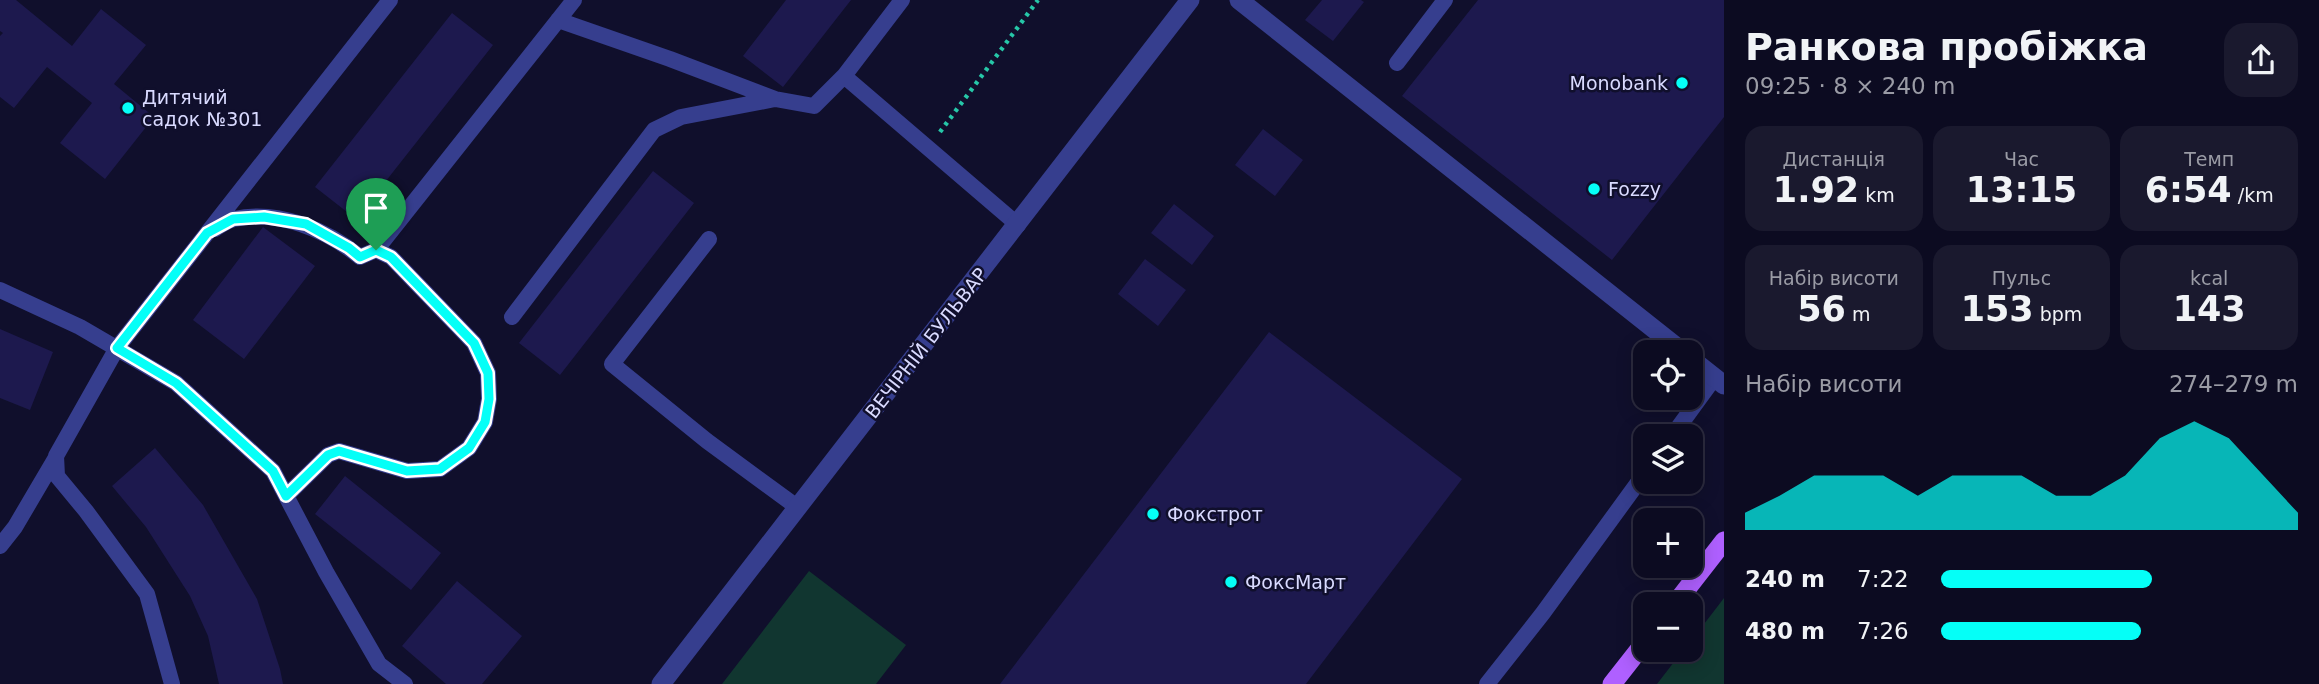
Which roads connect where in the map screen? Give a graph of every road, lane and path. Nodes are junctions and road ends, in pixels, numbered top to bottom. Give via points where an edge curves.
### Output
1 (390, 0) edge
2 (574, 0) edge
3 (902, 0) edge
4 (1038, 0) edge
5 (1190, 0) edge
6 (1239, 0) edge
7 (1445, 0) edge
8 (558, 20) junction
9 (1397, 63) dead end
10 (844, 76) junction
11 (775, 99) junction
12 (929, 147) junction
13 (1018, 225) junction
14 (207, 233) junction
15 (709, 239) dead end
16 (376, 250) junction
17 (0, 290) edge
18 (512, 317) dead end
19 (1668, 340) edge
20 (117, 348) junction
21 (1703, 368) edge
22 (1719, 381) edge
23 (1682, 424) edge
24 (56, 456) junction
25 (1633, 489) edge
26 (286, 496) junction
27 (797, 507) junction
28 (1724, 541) edge
29 (0, 546) edge
30 (1684, 592) edge
31 (1633, 657) edge
32 (172, 684) edge
33 (405, 684) edge
34 (661, 684) edge
35 (1487, 684) edge
36 (1612, 684) edge

1 - 14 lane
2 - 8 lane
3 - 10 lane
4 - 12 path
5 - 13 street, ВЕЧІРНІЙ БУЛЬВАР
6 - 19 street
7 - 9 lane
8 - 11 lane
8 - 16 lane
10 - 11 lane via 814,106
10 - 12 lane
11 - 18 lane via 681,117 654,130
12 - 13 lane
13 - 27 street, ВЕЧІРНІЙ БУЛЬВАР
14 - 16 lane via 233,219 264,217 306,224 360,257
14 - 20 lane
15 - 27 lane via 612,364
16 - 26 lane via 391,257 474,343 488,373 485,422 469,448 440,469 407,471 339,451 328,455
17 - 20 lane
20 - 24 lane
20 - 26 lane via 176,383 273,471
21 - 22 street
22 - 23 lane
24 - 29 lane
24 - 32 lane via 57,476 147,594
25 - 35 lane
26 - 33 lane via 379,664
27 - 34 street, ВЕЧІРНІЙ БУЛЬВАР
28 - 30 main road
31 - 36 main road

